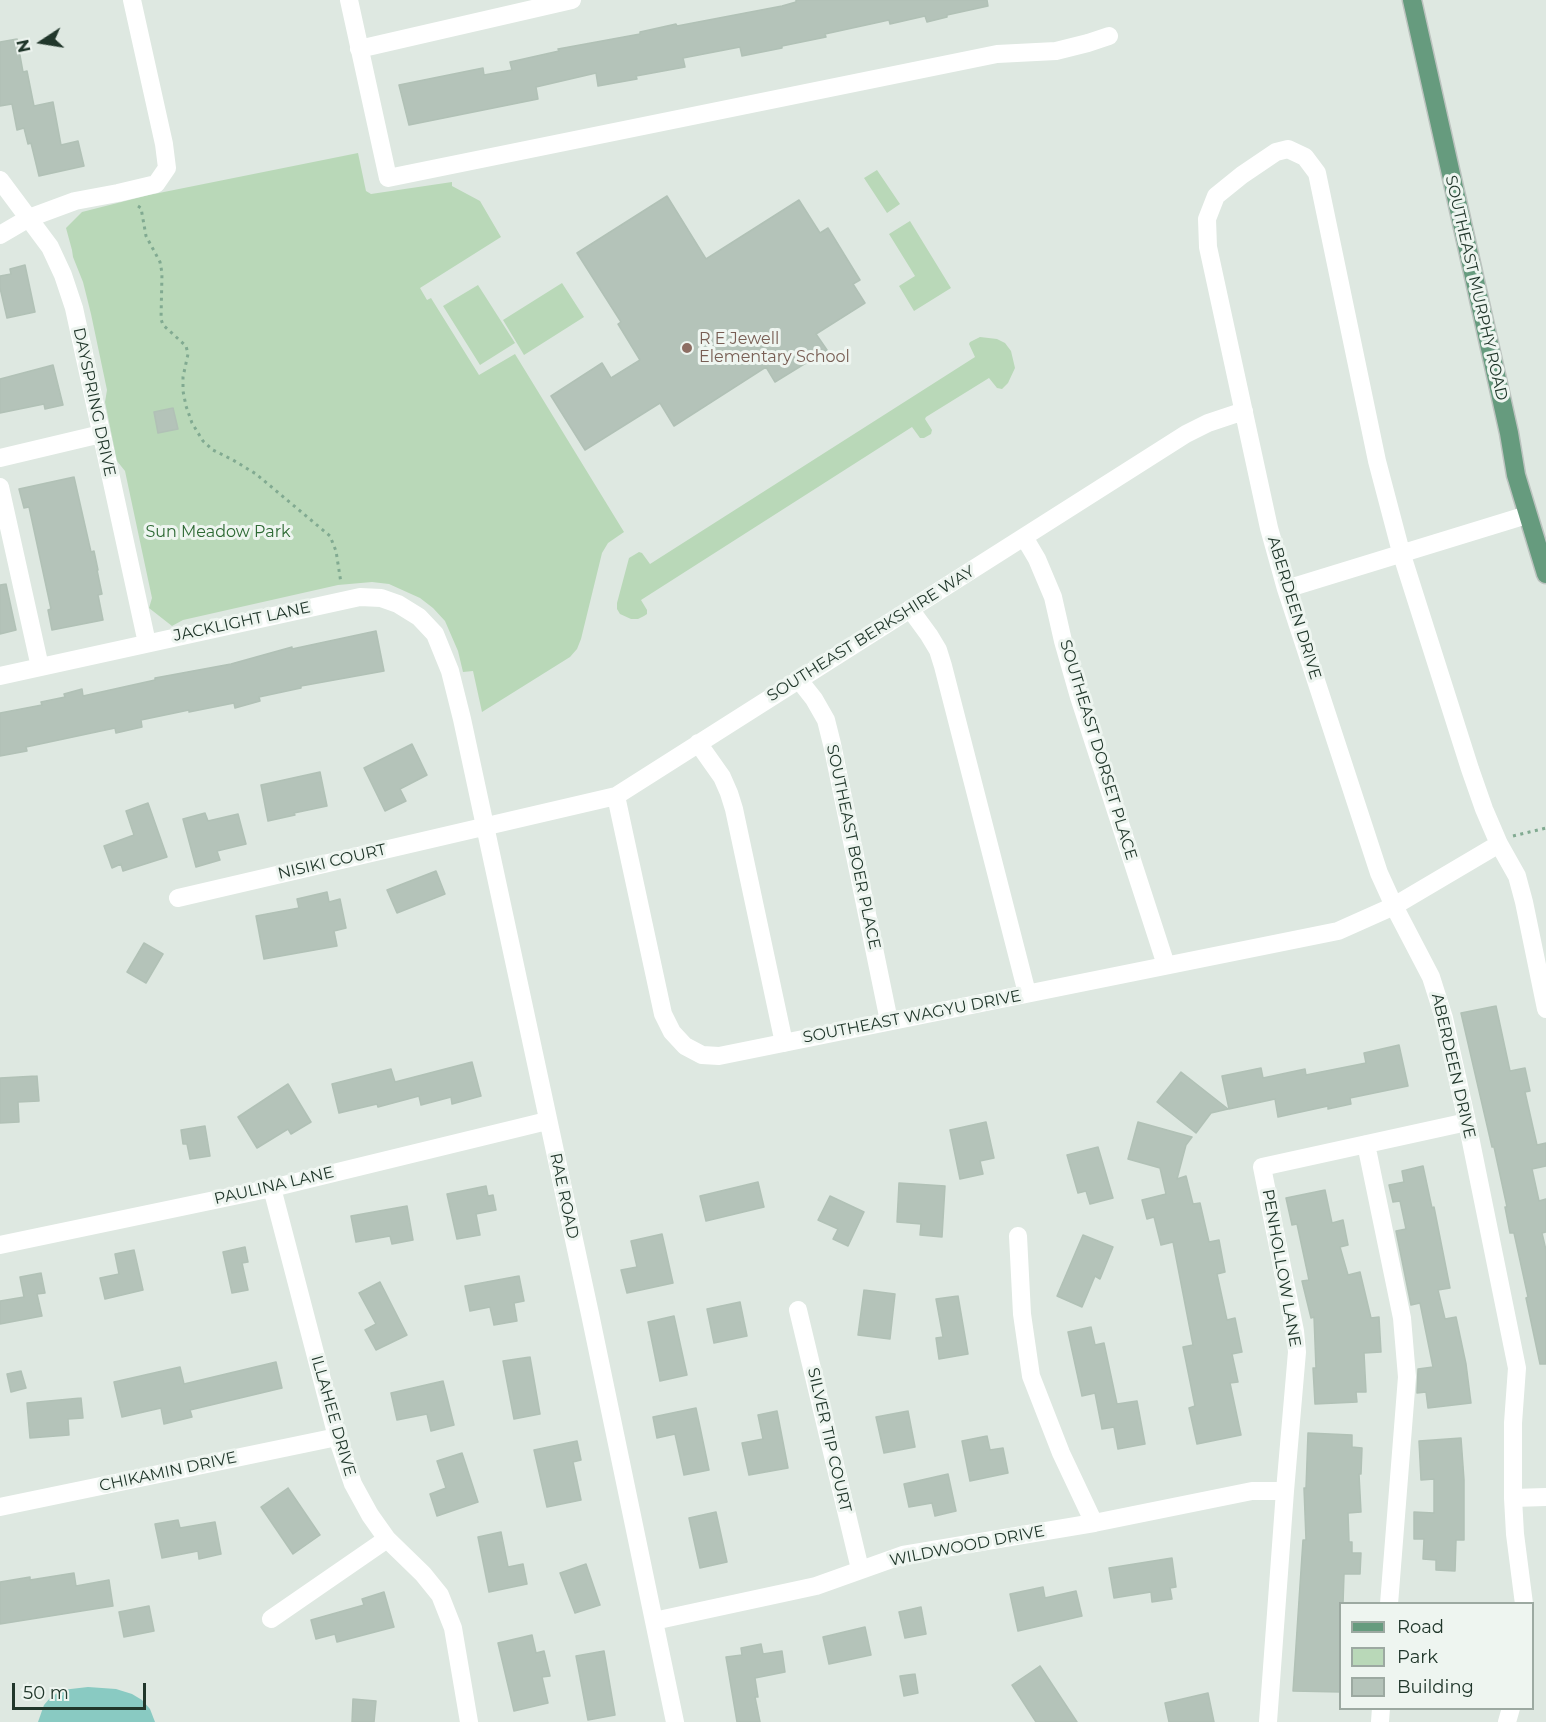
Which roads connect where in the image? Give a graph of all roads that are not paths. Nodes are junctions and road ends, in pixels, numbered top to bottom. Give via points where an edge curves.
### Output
1 (132, 0) edge
2 (348, 0) edge
3 (1412, 0) edge
4 (562, 1) edge
5 (1109, 36) dead end
6 (359, 49) junction
7 (0, 180) edge
8 (29, 218) junction
9 (0, 235) edge
10 (1244, 411) junction
11 (101, 434) junction
12 (0, 458) edge
13 (0, 487) edge
14 (1527, 515) junction
15 (1024, 537) junction
16 (1401, 552) junction
17 (1546, 574) edge
18 (1286, 589) junction
19 (910, 609) junction
20 (147, 643) junction
21 (40, 667) junction
22 (450, 671) joint
23 (0, 676) edge
24 (799, 680) junction
25 (698, 743) junction
26 (616, 796) junction
27 (485, 826) junction
28 (1499, 844) junction
29 (178, 898) dead end
30 (1394, 906) junction
31 (1166, 965) junction
32 (1027, 993) junction
33 (1546, 1009) edge
34 (889, 1021) junction
35 (784, 1042) junction
36 (547, 1121) junction
37 (1467, 1122) junction
38 (1366, 1144) junction
39 (272, 1188) junction
40 (1018, 1236) dead end
41 (0, 1245) edge
42 (798, 1310) dead end
43 (337, 1437) junction
44 (1285, 1491) junction
45 (1546, 1497) edge
46 (1514, 1498) junction
47 (0, 1507) edge
48 (1094, 1523) junction
49 (387, 1539) junction
50 (860, 1569) junction
51 (1389, 1602) edge
52 (1524, 1602) edge
53 (271, 1618) dead end
54 (654, 1621) junction
55 (469, 1722) edge
56 (675, 1722) edge
57 (1269, 1722) edge

1 - 8 street via 167,168 156,184 75,201
2 - 6 street
3 - 14 main road, SOUTHEAST MURPHY ROAD
4 - 6 street
5 - 6 street via 1056,51 997,54 388,178
7 - 8 street, DAYSPRING DRIVE
8 - 9 street
8 - 11 street, DAYSPRING DRIVE via 50,247 63,275 74,308
10 - 15 street, SOUTHEAST BERKSHIRE WAY via 1186,434
10 - 16 street, ABERDEEN DRIVE via 1208,247 1207,219 1216,196 1276,152 1288,148 1305,157 1317,173 1377,461
10 - 18 street, ABERDEEN DRIVE
11 - 12 street
11 - 20 street, DAYSPRING DRIVE
13 - 21 street
14 - 16 street
14 - 17 main road, SOUTHEAST MURPHY ROAD
15 - 19 street, SOUTHEAST BERKSHIRE WAY
15 - 31 street, SOUTHEAST DORSET PLACE via 1053,597 1079,697
16 - 18 street
16 - 28 street via 1470,769
18 - 30 street, ABERDEEN DRIVE via 1365,832
19 - 24 street, SOUTHEAST BERKSHIRE WAY
19 - 32 street via 938,650 943,666
20 - 21 street, JACKLIGHT LANE
20 - 22 street, JACKLIGHT LANE via 360,597 381,598 419,617 435,634
21 - 23 street, JACKLIGHT LANE
22 - 27 street, RAE ROAD
24 - 25 street, SOUTHEAST BERKSHIRE WAY
24 - 34 street, SOUTHEAST BOER PLACE via 826,720
25 - 26 street, SOUTHEAST BERKSHIRE WAY
25 - 35 street via 722,777 734,809
26 - 27 street, SOUTHEAST BERKSHIRE WAY
26 - 35 street, SOUTHEAST WAGYU DRIVE via 663,1014 672,1032 685,1046 702,1055 719,1056
27 - 29 street, NISIKI COURT
27 - 36 street, RAE ROAD
28 - 30 street, SOUTHEAST WAGYU DRIVE
28 - 33 street via 1517,876
30 - 31 street, SOUTHEAST WAGYU DRIVE via 1338,931
30 - 37 street, ABERDEEN DRIVE via 1431,977
31 - 32 street, SOUTHEAST WAGYU DRIVE
32 - 34 street, SOUTHEAST WAGYU DRIVE
34 - 35 street, SOUTHEAST WAGYU DRIVE
36 - 39 street, PAULINA LANE
36 - 54 street, RAE ROAD
37 - 38 street, PENHOLLOW LANE
37 - 46 street, ABERDEEN DRIVE via 1517,1368
38 - 44 street, PENHOLLOW LANE via 1262,1167 1297,1352
38 - 51 street via 1402,1318 1407,1377
39 - 41 street, PAULINA LANE
39 - 43 street, ILLAHEE DRIVE
40 - 48 street via 1022,1314 1031,1376
42 - 50 street, SILVER TIP COURT
43 - 47 street, CHIKAMIN DRIVE
43 - 49 street, ILLAHEE DRIVE via 353,1484
44 - 48 street, WILDWOOD DRIVE via 1252,1491
44 - 57 street, PENHOLLOW LANE
45 - 46 street
46 - 52 street, ABERDEEN DRIVE
48 - 50 street, WILDWOOD DRIVE via 903,1555
49 - 53 street
49 - 55 street, ILLAHEE DRIVE via 440,1595 453,1628
50 - 54 street, WILDWOOD DRIVE via 816,1586
54 - 56 street, RAE ROAD

